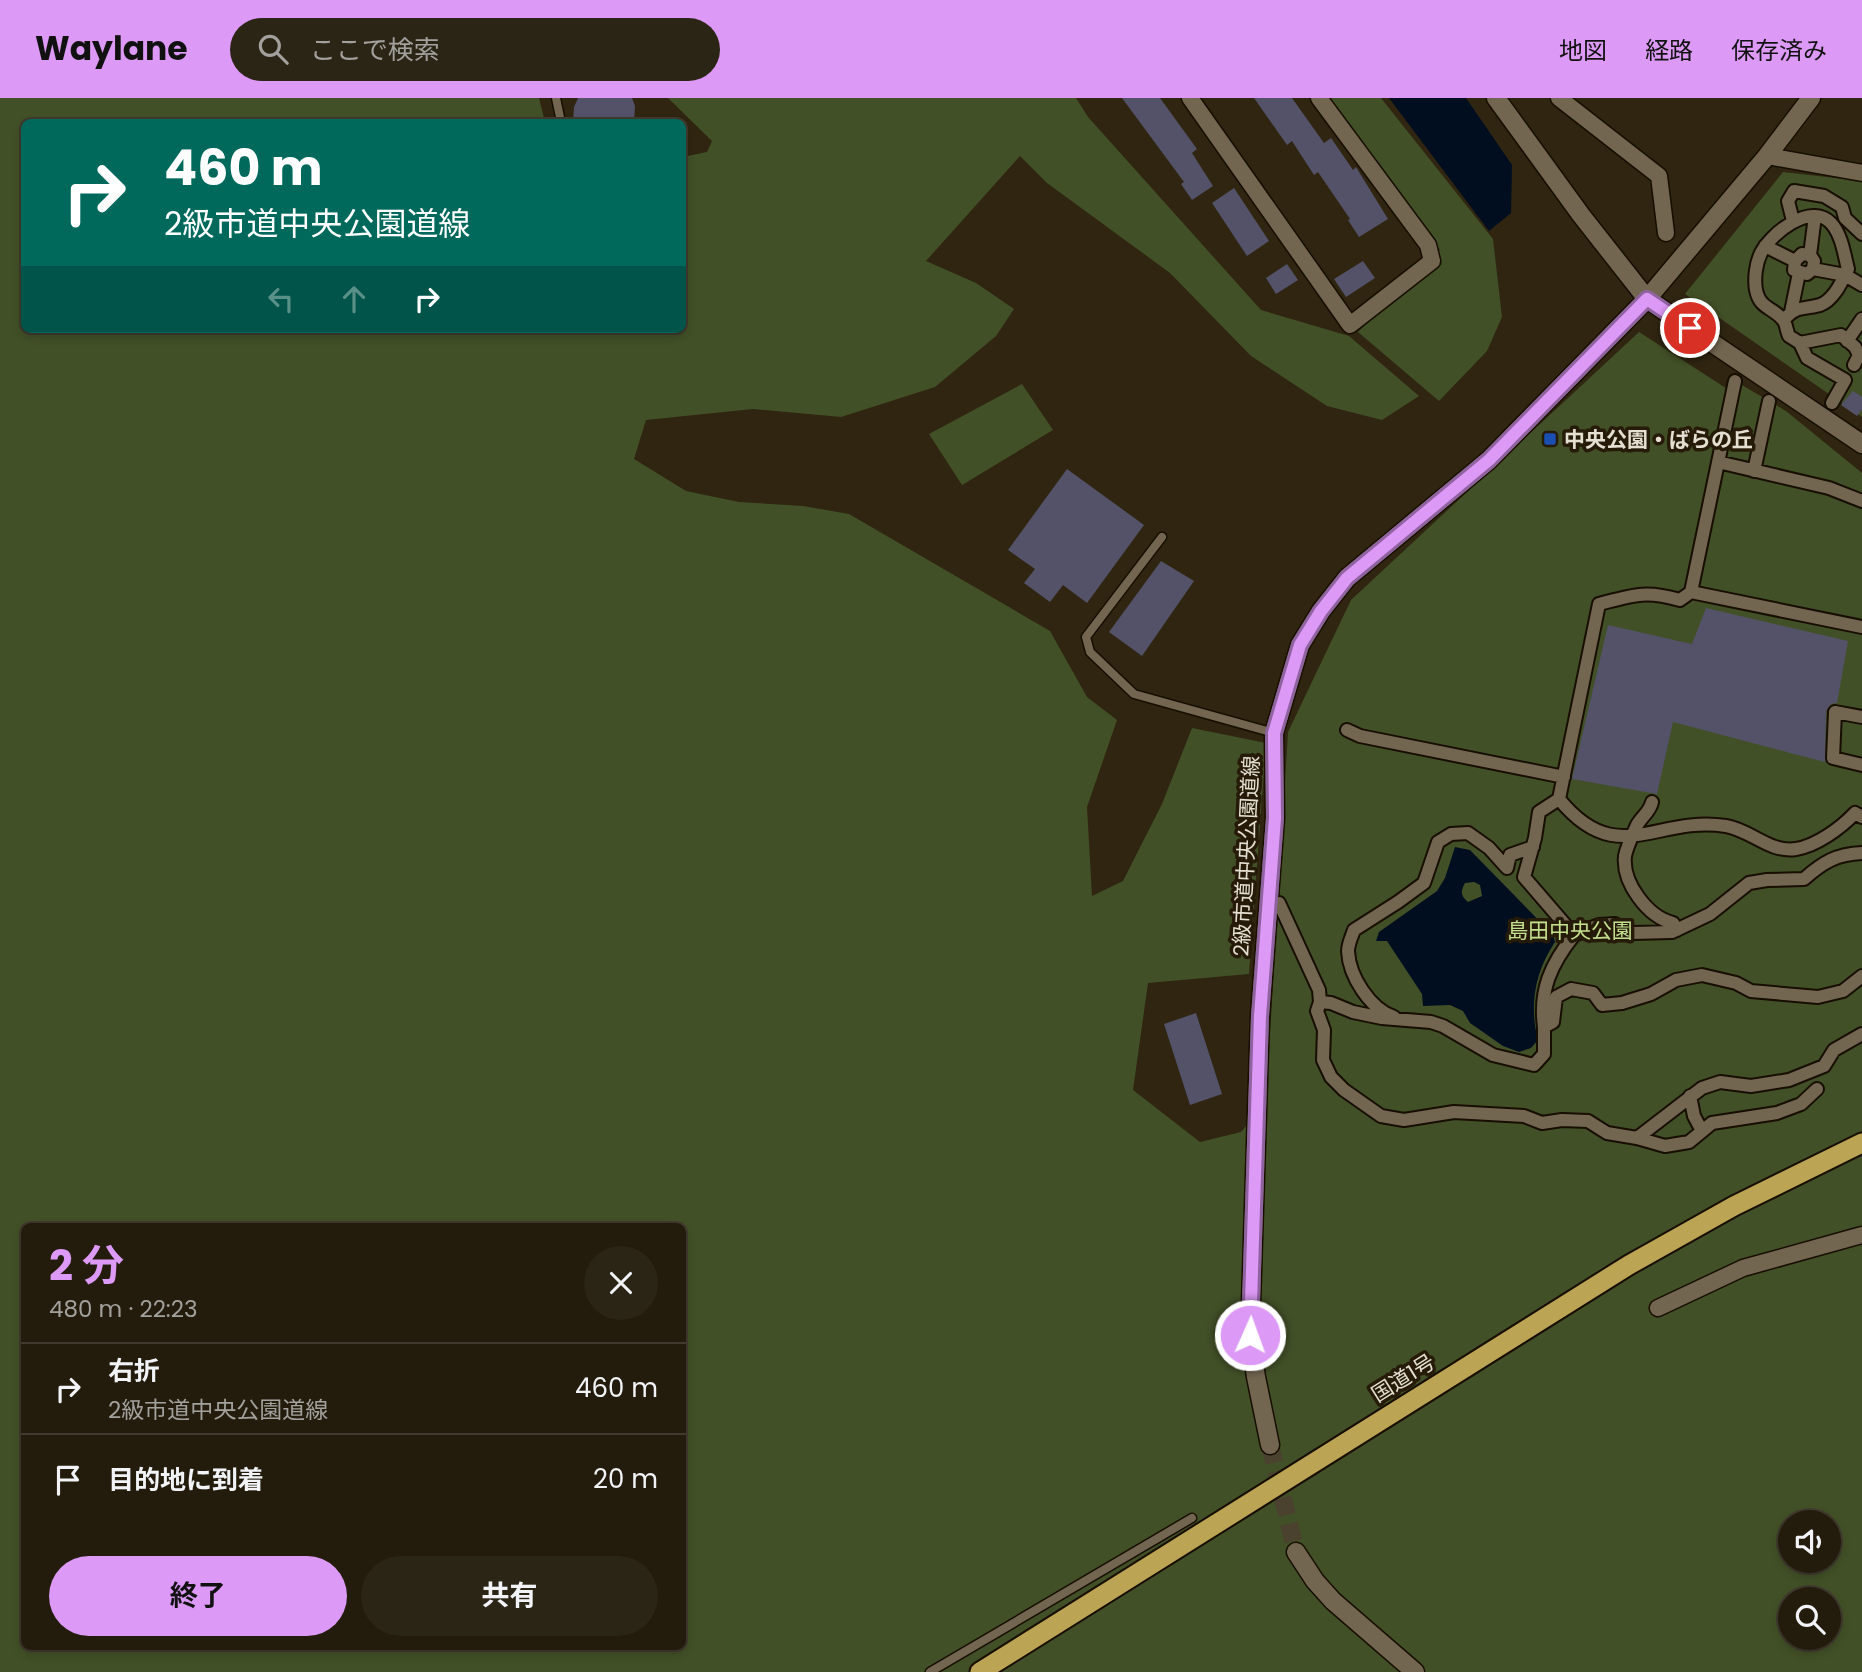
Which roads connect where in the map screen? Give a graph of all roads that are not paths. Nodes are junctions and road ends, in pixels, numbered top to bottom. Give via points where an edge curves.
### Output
1 (556, 98) edge
2 (1190, 98) edge
3 (1319, 98) edge
4 (1496, 98) edge
5 (1559, 98) edge
6 (1811, 98) edge
7 (560, 119) edge
8 (1767, 156) junction
9 (1862, 173) edge
10 (1815, 216) junction
11 (1845, 218) junction
12 (1793, 221) junction
13 (1835, 229) junction
14 (1666, 233) dead end
15 (1862, 234) edge
16 (1765, 246) junction
17 (1810, 255) junction
18 (1797, 267) junction
19 (1813, 269) junction
20 (1845, 275) junction
21 (1862, 285) edge
22 (1647, 299) junction
23 (1787, 316) junction
24 (1862, 319) edge
25 (1847, 341) junction
26 (1800, 343) junction
27 (1858, 367) edge
28 (1845, 380) junction
29 (1735, 382) dead end
30 (1769, 401) dead end
31 (1832, 403) dead end
32 (1862, 444) edge
33 (1718, 462) junction
34 (1754, 471) junction
35 (1862, 500) edge
36 (1162, 537) dead end
37 (1691, 592) junction
38 (1862, 627) edge
39 (1862, 717) edge
40 (1347, 730) dead end
41 (1274, 733) junction
42 (1862, 765) edge
43 (1564, 778) junction
44 (1559, 799) junction
45 (1652, 802) dead end
46 (1860, 811) edge
47 (1633, 836) junction
48 (1533, 847) junction
49 (1862, 853) edge
50 (1507, 868) junction
51 (1524, 877) junction
52 (1279, 903) dead end
53 (1677, 930) junction
54 (1574, 936) junction
55 (1862, 976) edge
56 (1320, 1002) junction
57 (1405, 1020) junction
58 (1544, 1027) junction
59 (1862, 1034) edge
60 (1817, 1089) dead end
61 (1690, 1096) junction
62 (1702, 1131) junction
63 (1637, 1138) junction
64 (1862, 1143) edge
65 (1862, 1236) edge
66 (1658, 1308) dead end
67 (1270, 1445) tunnel mouth
68 (1192, 1518) dead end
69 (1296, 1552) tunnel mouth
70 (930, 1672) edge
71 (980, 1672) edge
72 (1415, 1672) edge

1 - 7 lane
2 - 3 street via 1350,325 1432,261 1428,245
4 - 22 street
5 - 14 street via 1659,176
6 - 8 street, 2級市道中央公園道線
8 - 9 street
8 - 22 street, 2級市道中央公園道線
10 - 12 street
10 - 13 street via 1831,222
10 - 17 street
11 - 12 street via 1842,207 1824,195 1794,191 1788,201
11 - 13 street
11 - 15 street
12 - 16 street
13 - 20 street via 1848,269
16 - 18 street
16 - 23 street via 1756,264 1756,289 1762,304
17 - 18 street via 1802,254
17 - 19 street
18 - 19 street via 1807,274
18 - 23 street
19 - 20 street
20 - 21 street
20 - 23 street via 1823,304
22 - 32 street
22 - 41 street, 2級市道中央公園道線 via 1489,460 1347,578 1300,645
23 - 26 street via 1788,336
24 - 25 street
25 - 26 street via 1841,335
25 - 27 street via 1859,355
26 - 28 street via 1807,358
27 - 28 street
28 - 31 street
29 - 33 street
30 - 34 street
33 - 34 street
33 - 37 street
34 - 35 street
36 - 41 lane via 1086,637 1090,652 1134,694
37 - 38 street
37 - 43 street via 1680,600 1656,593 1599,604
39 - 42 street via 1835,712 1833,758
40 - 43 street
41 - 67 street, 2級市道中央公園道線 via 1275,818 1260,1016 1250,1335
43 - 44 street
44 - 47 street via 1585,826 1608,836
44 - 48 street via 1539,812
45 - 47 street
46 - 47 street via 1843,826 1796,849 1768,846 1727,826 1676,826
47 - 53 street via 1625,856 1637,895
48 - 50 street via 1510,855
48 - 51 street
49 - 53 street via 1842,854 1804,879 1749,883 1710,914
50 - 51 street
50 - 57 street via 1468,833 1451,834 1438,842 1424,883 1354,930 1348,949 1352,974 1388,1015
51 - 54 street
52 - 56 street via 1319,990
53 - 54 street via 1632,933 1615,924
54 - 58 street via 1548,976
55 - 58 street via 1843,991 1818,997 1751,991 1702,975 1676,980 1622,1003 1602,1004 1594,993 1570,989 1556,997 1553,1022
56 - 57 street
56 - 63 street via 1323,1060 1331,1077 1381,1116 1404,1120 1454,1112 1524,1116 1542,1123 1588,1121 1607,1133
57 - 58 street via 1443,1026 1493,1055 1534,1065 1544,1054
59 - 61 street via 1834,1050 1824,1066 1789,1080 1751,1086 1720,1082
60 - 62 street via 1801,1104 1777,1113 1712,1123
61 - 62 street
61 - 63 street
62 - 63 street via 1689,1142 1665,1146
64 - 71 highway, 国道1号 via 1734,1206 1607,1279
65 - 66 street via 1742,1268
68 - 70 lane
69 - 72 street via 1334,1601

